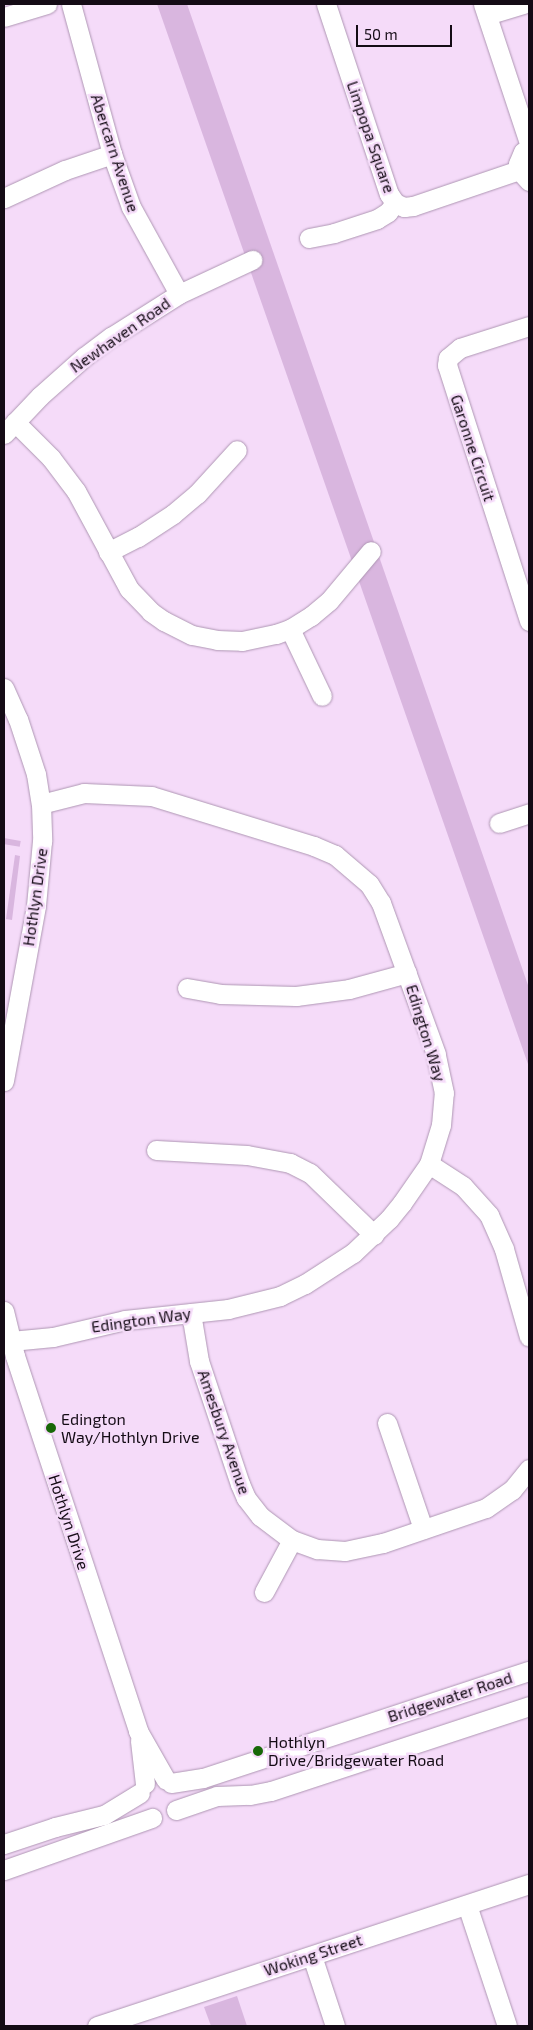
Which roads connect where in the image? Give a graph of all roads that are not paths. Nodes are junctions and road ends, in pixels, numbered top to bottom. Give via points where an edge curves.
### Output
1 (47, 4) edge
2 (71, 4) edge
3 (326, 4) edge
4 (523, 4) edge
5 (485, 9) edge
6 (4, 17) edge
7 (529, 143) edge
8 (529, 148) edge
9 (112, 154) junction
10 (524, 175) edge
11 (4, 198) edge
12 (395, 203) junction
13 (309, 238) dead end
14 (252, 260) dead end
15 (180, 294) junction
16 (529, 326) edge
17 (10, 428) edge
18 (237, 450) dead end
19 (372, 551) dead end
20 (108, 552) junction
21 (529, 621) edge
22 (290, 629) junction
23 (4, 688) edge
24 (322, 696) dead end
25 (40, 797) junction
26 (529, 813) edge
27 (499, 823) dead end
28 (407, 973) junction
29 (188, 988) dead end
30 (4, 1081) edge
31 (156, 1150) dead end
32 (429, 1164) junction
33 (374, 1235) junction
34 (4, 1311) edge
35 (191, 1313) junction
36 (529, 1337) edge
37 (13, 1348) junction
38 (387, 1423) dead end
39 (529, 1469) edge
40 (423, 1529) junction
41 (292, 1540) junction
42 (264, 1592) dead end
43 (529, 1671) edge
44 (529, 1706) edge
45 (138, 1732) junction
46 (168, 1782) junction
47 (143, 1789) junction
48 (176, 1810) junction
49 (152, 1818) junction
50 (4, 1844) edge
51 (4, 1870) edge
52 (529, 1884) edge
53 (467, 1905) junction
54 (312, 1956) junction
55 (97, 2026) edge
56 (335, 2026) edge
57 (507, 2026) edge

1 - 6 street
2 - 9 street, Abercarn Avenue
3 - 12 street, Limpopa Square via 389,194
4 - 5 street
5 - 7 street
8 - 10 street via 520,158
9 - 11 street via 65,170
9 - 15 street, Abercarn Avenue via 142,229
10 - 12 street, Limpopa Square via 413,206
12 - 13 street via 376,219
14 - 15 street, Newhaven Road
15 - 17 street, Newhaven Road via 84,357
16 - 21 street, Garonne Circuit via 460,348 448,358 447,365
17 - 20 street via 51,458 76,491
18 - 20 street via 197,494 173,514
19 - 22 street via 329,601
20 - 22 street via 138,600 178,629 205,638 230,641 257,639
22 - 24 street
23 - 25 street, Hothlyn Drive via 30,752
25 - 28 street, Edington Way via 129,793 168,800 335,855 369,884 381,903
25 - 30 street, Hothlyn Drive via 42,840 37,898
26 - 27 street
28 - 29 street via 349,989 296,996 228,995
28 - 32 street, Edington Way via 436,1054 444,1093 441,1125
31 - 33 street via 247,1155 290,1163 310,1173
32 - 33 street, Edington Way via 402,1203
32 - 36 street via 463,1186 488,1215 504,1248
33 - 35 street, Edington Way via 327,1272 280,1296 228,1309
34 - 37 street, Hothlyn Drive
35 - 37 street, Edington Way via 125,1320
35 - 41 street, Amesbury Avenue via 199,1361 246,1498 260,1516
37 - 45 street, Hothlyn Drive
38 - 40 street
39 - 40 street, Amesbury Avenue via 512,1490 486,1508
40 - 41 street, Amesbury Avenue via 345,1551 317,1549
41 - 42 street
43 - 46 street, Bridgewater Road via 203,1778
44 - 48 street, Bridgewater Road via 271,1790 250,1795 217,1796
45 - 46 street, Hothlyn Drive
45 - 47 street, Hothlyn Drive
46 - 47 street via 155,1779
46 - 48 street via 178,1792
47 - 49 street via 139,1799 143,1811
47 - 50 street via 104,1815
48 - 49 street via 166,1818
49 - 51 street
52 - 53 street, Woking Street
53 - 54 street, Woking Street
53 - 57 street
54 - 55 street, Woking Street
54 - 56 street

